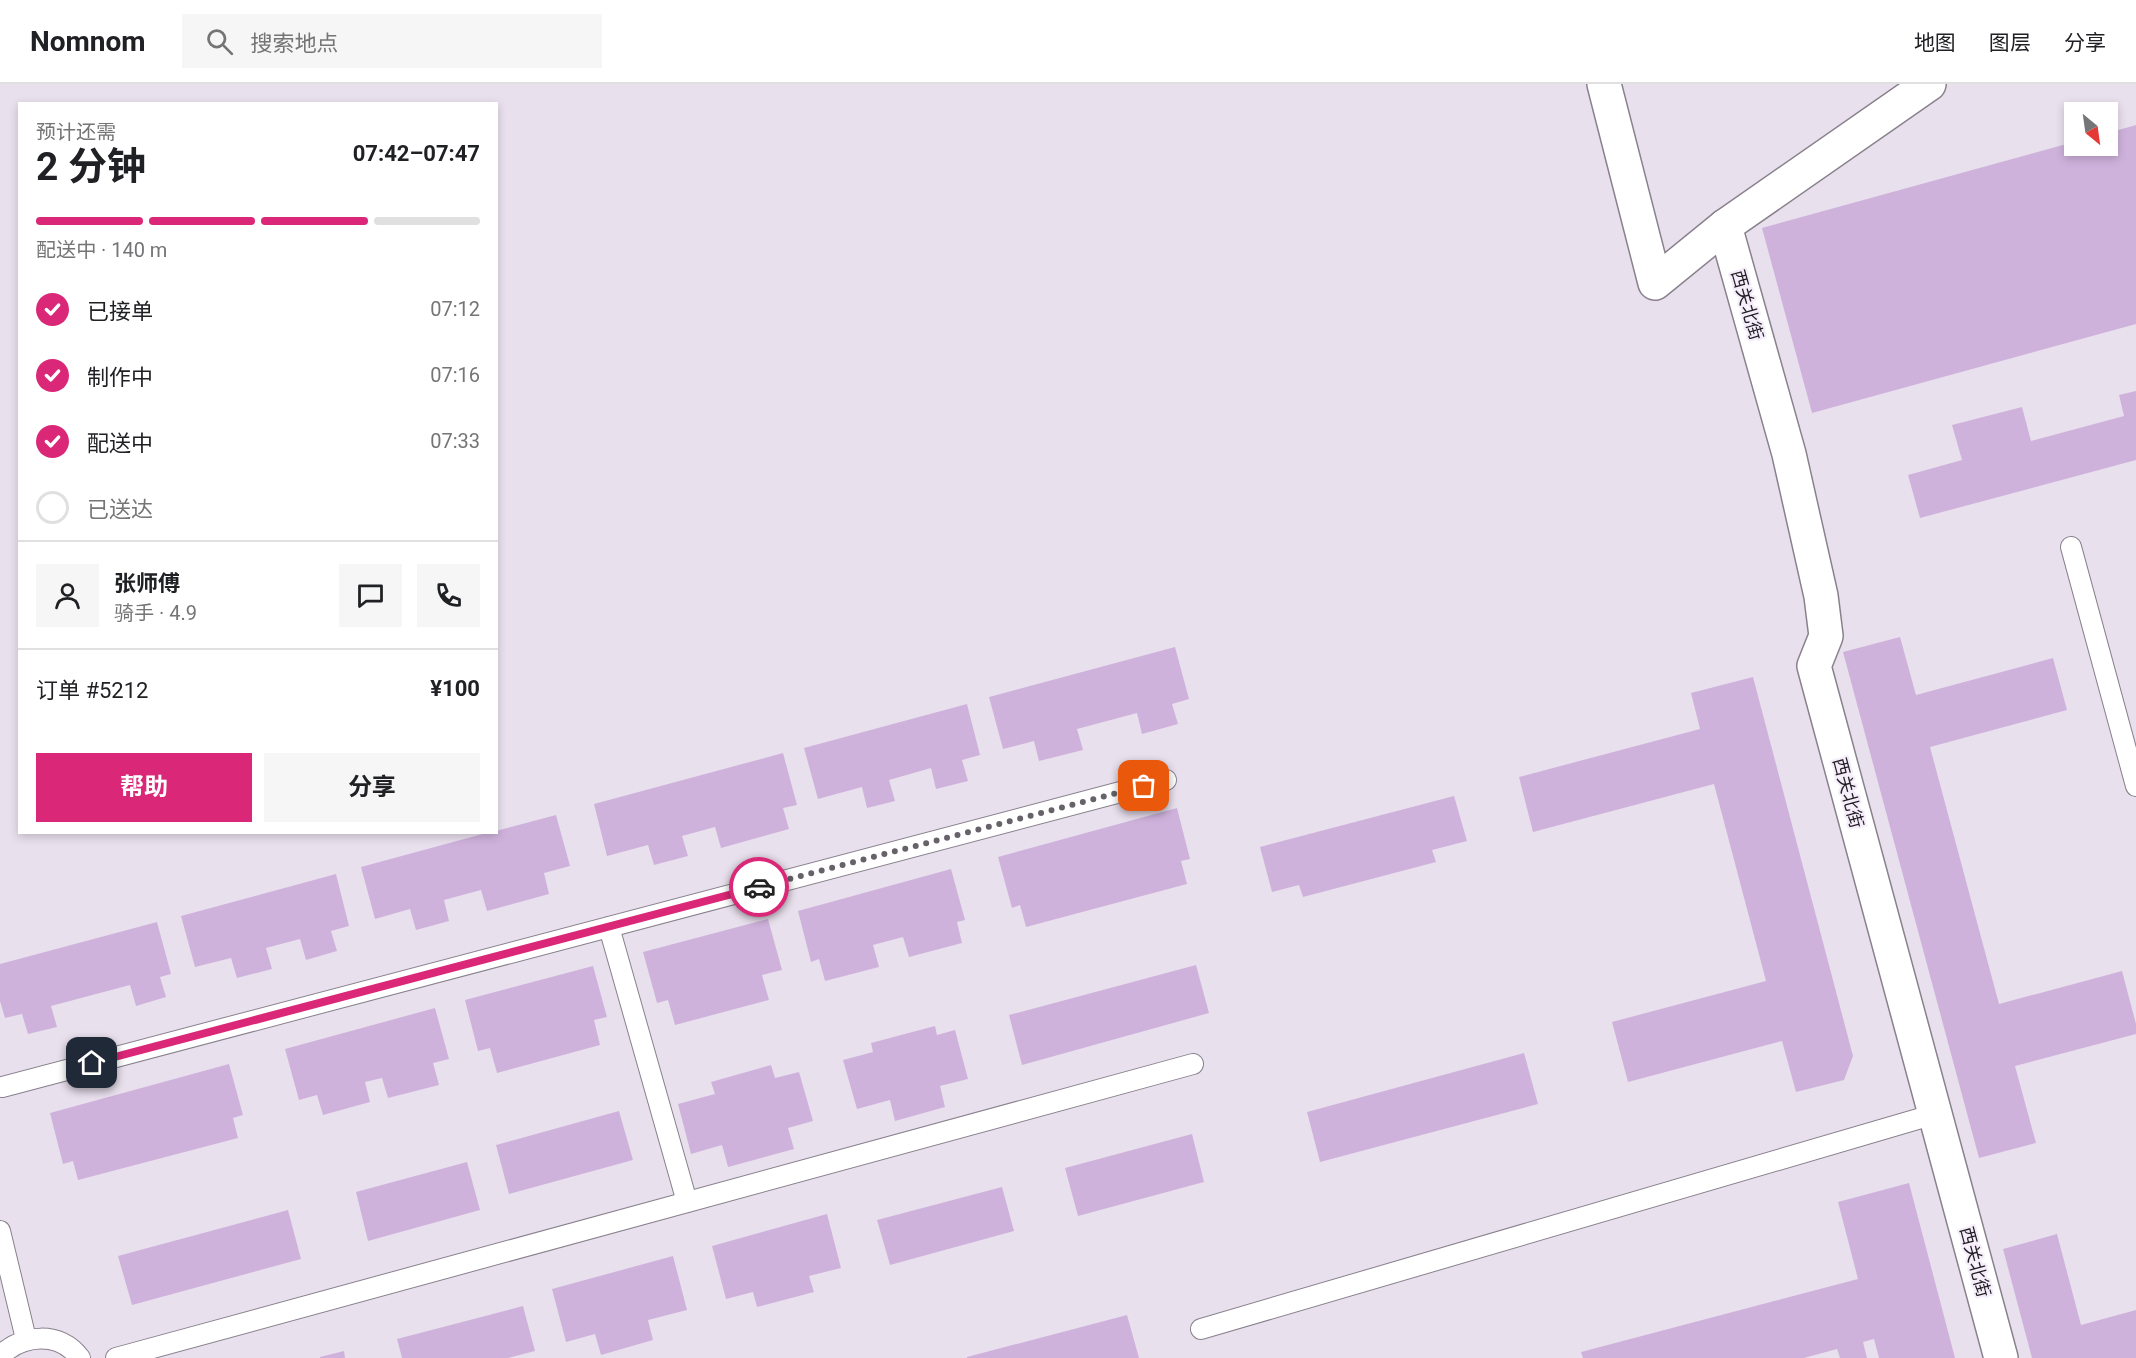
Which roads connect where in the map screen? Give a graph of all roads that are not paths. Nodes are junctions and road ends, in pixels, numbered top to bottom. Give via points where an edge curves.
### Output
1 (1604, 84) edge
2 (1929, 84) edge
3 (1725, 226) junction
4 (2071, 547) dead end
5 (1166, 780) dead end
6 (2136, 786) edge
7 (609, 927) junction
8 (1193, 1064) dead end
9 (2, 1087) dead end
10 (1935, 1114) junction
11 (687, 1202) junction
12 (0, 1231) edge
13 (1201, 1329) dead end
14 (26, 1339) junction
15 (0, 1356) edge
16 (80, 1358) edge
17 (116, 1358) edge
18 (2001, 1358) edge

1 - 3 street via 1654,283
2 - 3 street
3 - 10 street, 西关北街 via 1789,454 1821,596 1826,636 1814,666
4 - 6 lane
5 - 7 lane
7 - 9 lane
7 - 11 lane
8 - 11 lane
10 - 13 lane
10 - 18 street, 西关北街
11 - 17 lane
12 - 14 lane
14 - 15 lane
14 - 16 lane via 61,1342

